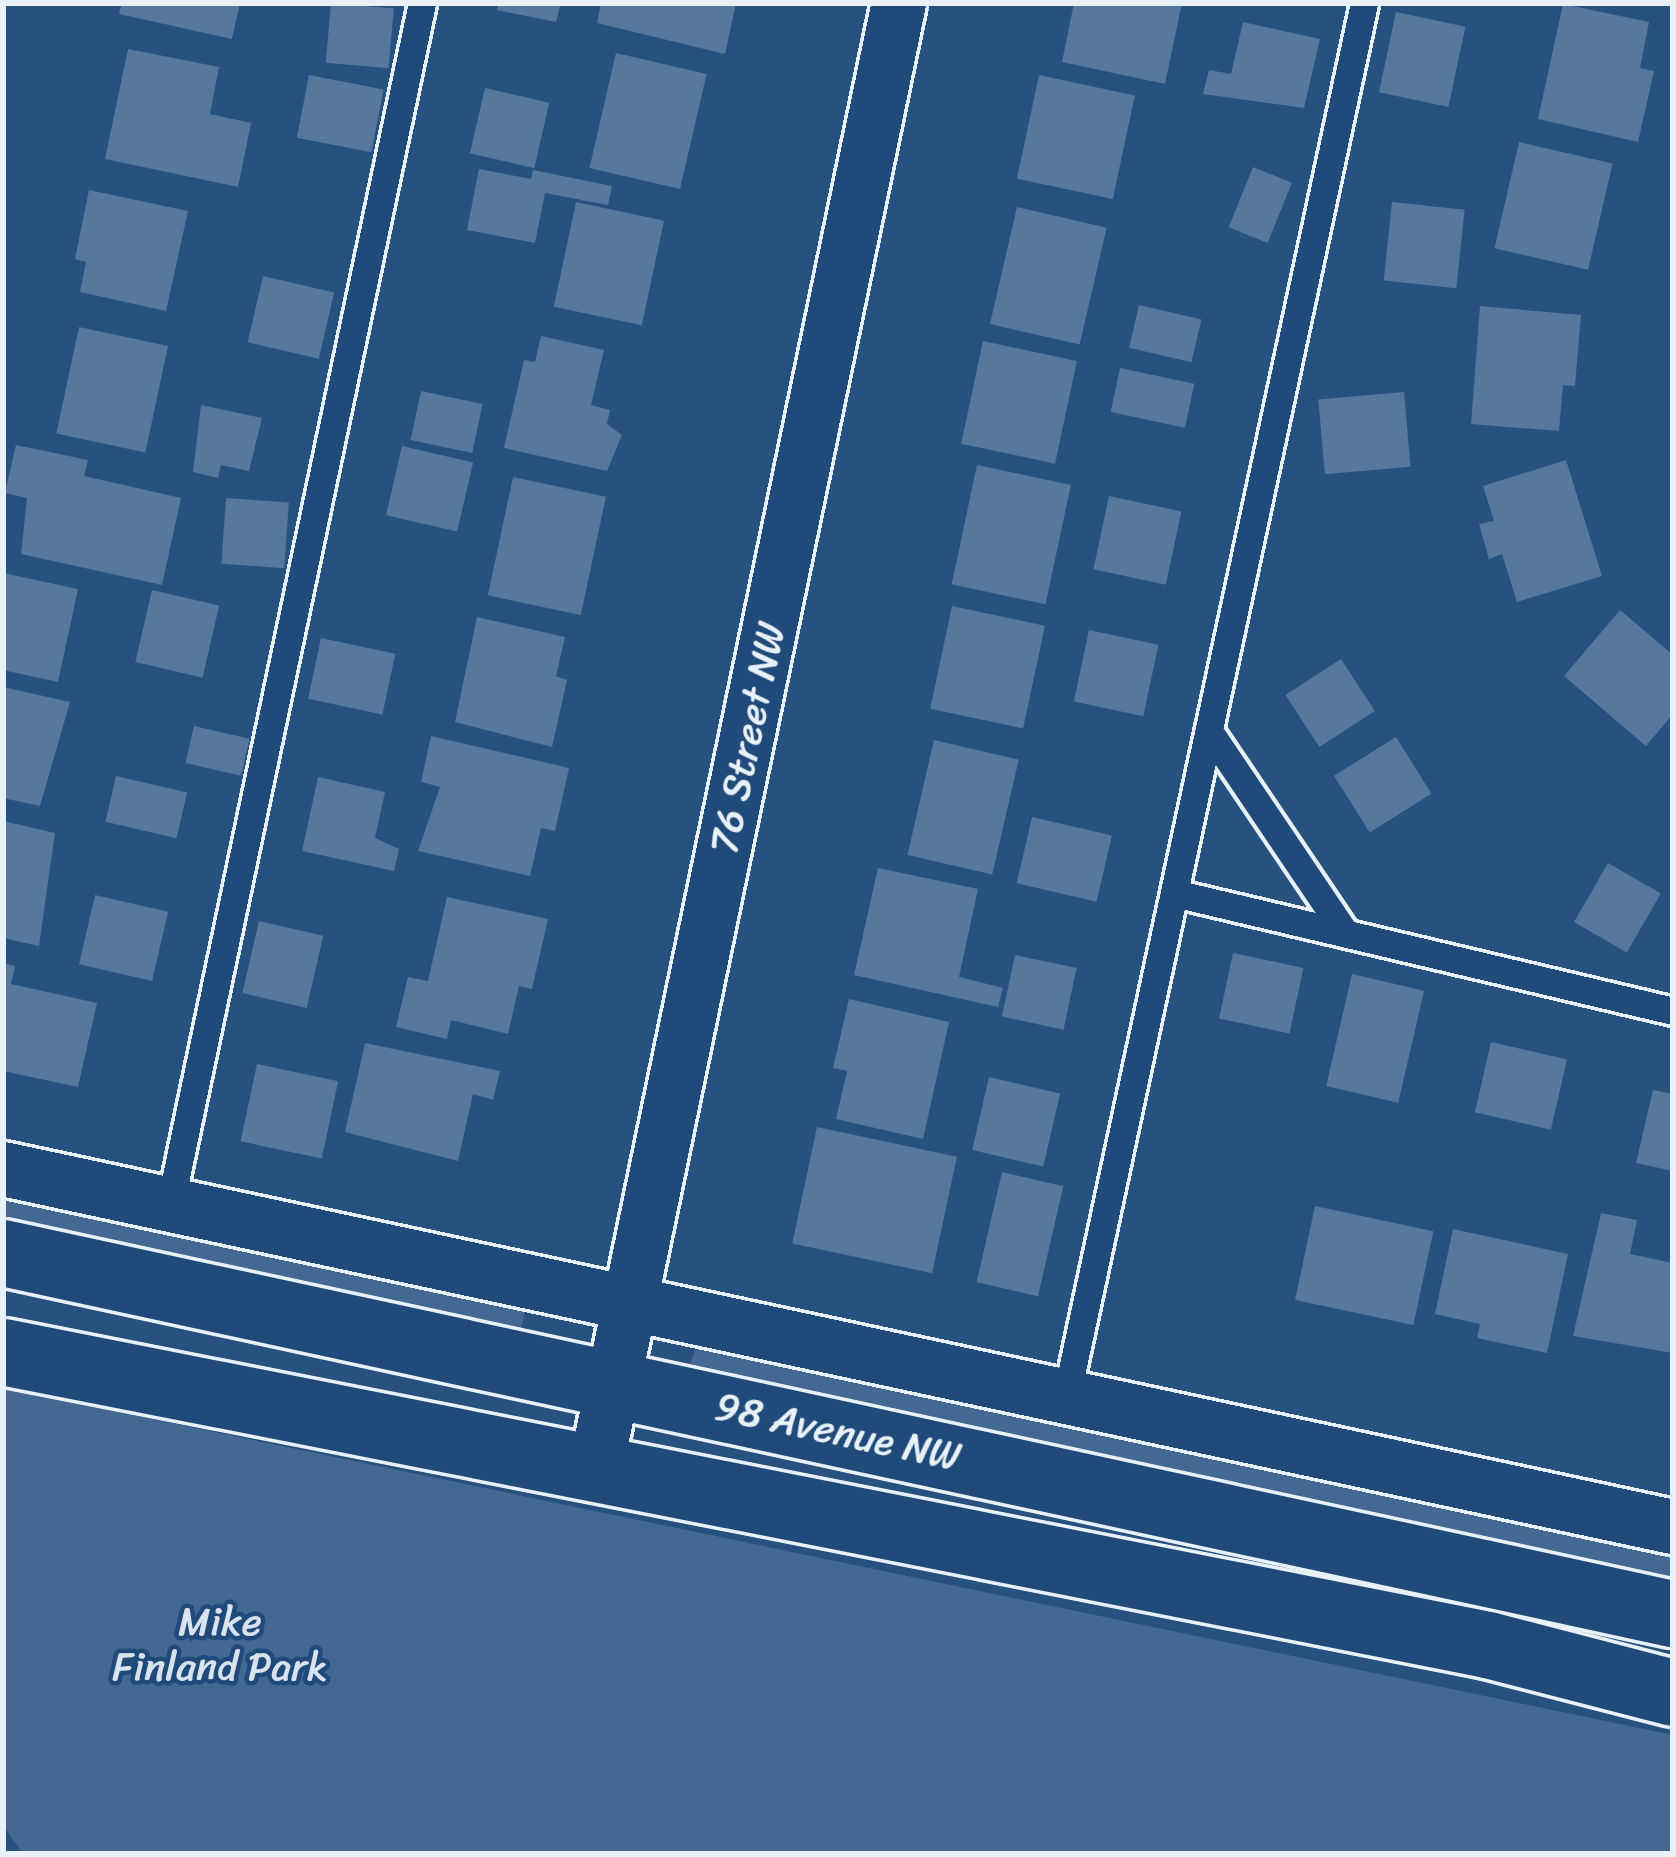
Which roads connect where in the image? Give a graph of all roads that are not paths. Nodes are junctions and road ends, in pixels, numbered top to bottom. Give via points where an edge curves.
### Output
1 (422, 3) edge
2 (899, 3) edge
3 (1364, 3) edge
4 (1209, 730) junction
5 (1174, 893) junction
6 (1346, 933) junction
7 (1673, 1011) edge
8 (3, 1169) edge
9 (170, 1205) junction
10 (3, 1253) edge
11 (632, 1304) junction
12 (3, 1352) edge
13 (615, 1383) junction
14 (1066, 1398) junction
15 (595, 1472) junction
16 (1673, 1527) edge
17 (1673, 1614) edge
18 (1673, 1693) edge

1 - 9 lane
2 - 11 street, 76 Street NW
3 - 4 lane
4 - 5 lane
4 - 6 lane
5 - 6 lane
5 - 14 lane
6 - 7 lane
8 - 9 street, 98 Avenue NW
9 - 11 street, 98 Avenue NW
10 - 13 main road, 98 Avenue NW
11 - 13 street, 76 Street NW
11 - 14 street, 98 Avenue NW
12 - 15 main road
13 - 15 street, 76 Street NW
13 - 17 main road, 98 Avenue NW
14 - 16 street, 98 Avenue NW
15 - 18 main road via 1488,1645

